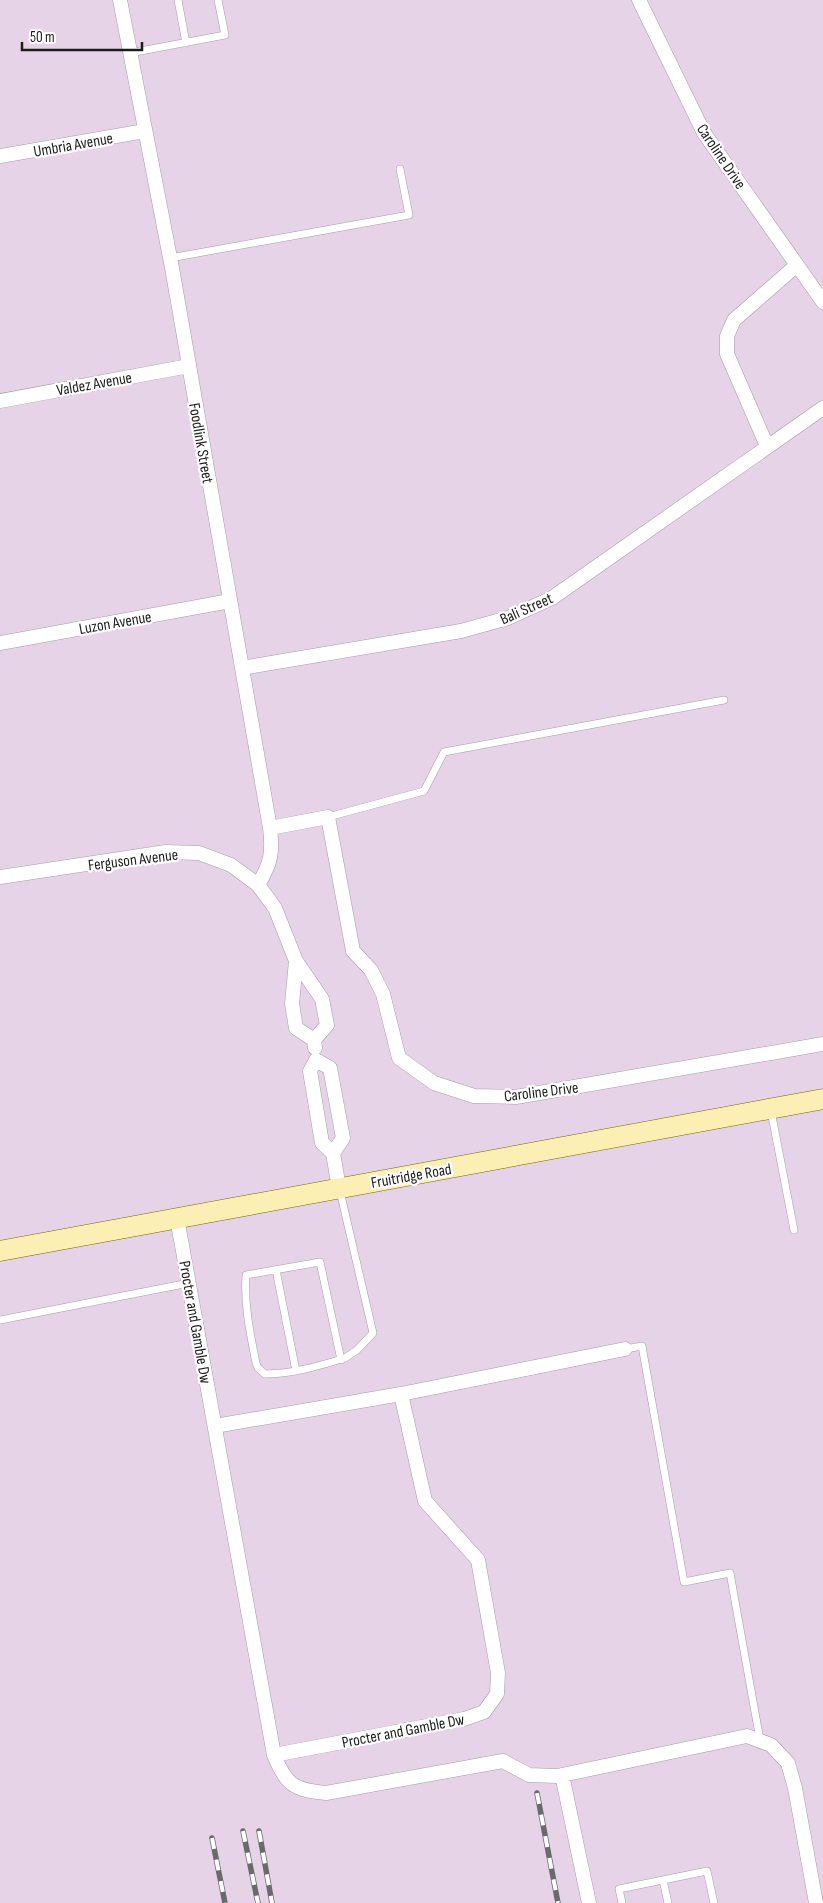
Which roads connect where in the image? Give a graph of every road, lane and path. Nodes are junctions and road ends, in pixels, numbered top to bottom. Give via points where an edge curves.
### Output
1 (120, 0) edge
2 (178, 0) edge
3 (218, 0) edge
4 (639, 0) edge
5 (186, 43) junction
6 (130, 53) junction
7 (145, 131) junction
8 (0, 156) edge
9 (400, 168) dead end
10 (170, 258) junction
11 (797, 265) junction
12 (823, 302) edge
13 (189, 366) junction
14 (0, 401) edge
15 (823, 408) edge
16 (768, 446) junction
17 (230, 601) junction
18 (0, 643) edge
19 (242, 668) junction
20 (724, 700) dead end
21 (328, 817) junction
22 (270, 828) junction
23 (0, 877) edge
24 (258, 885) junction
25 (296, 961) junction
26 (314, 1040) junction
27 (823, 1044) edge
28 (316, 1060) junction
29 (823, 1099) edge
30 (770, 1109) junction
31 (332, 1152) junction
32 (339, 1188) junction
33 (177, 1218) junction
34 (794, 1230) dead end
35 (0, 1251) edge
36 (276, 1270) junction
37 (189, 1283) junction
38 (0, 1320) edge
39 (625, 1349) joint
40 (341, 1360) junction
41 (296, 1371) junction
42 (401, 1394) junction
43 (215, 1426) junction
44 (760, 1741) junction
45 (274, 1755) junction
46 (562, 1775) junction
47 (663, 1880) junction
48 (588, 1903) edge
49 (622, 1903) edge
50 (668, 1903) edge
51 (714, 1903) edge
52 (816, 1903) edge

1 - 6 street, Foodlink Street
2 - 5 lane
3 - 5 lane via 225,35
4 - 11 street, Caroline Drive via 704,132
5 - 6 lane
6 - 7 street, Foodlink Street
7 - 8 street, Umbria Avenue
7 - 10 street, Foodlink Street
9 - 10 lane via 409,215
10 - 13 street, Foodlink Street
11 - 12 street, Caroline Drive
11 - 16 street via 734,320 727,336 727,354
13 - 14 street, Valdez Avenue
13 - 17 street, Foodlink Street
15 - 16 street, Bali Street
16 - 19 street, Bali Street via 552,598 508,618 461,631
17 - 18 street, Luzon Avenue
17 - 19 street, Foodlink Street
19 - 22 street, Foodlink Street
20 - 21 lane via 444,752 424,791
21 - 22 street
21 - 27 street, Caroline Drive via 353,951 372,970 383,994 399,1058 434,1083 474,1096 516,1097
22 - 24 street, Foodlink Street via 273,848 268,868
23 - 24 street, Ferguson Avenue via 166,852 199,853 231,865
24 - 25 street, Ferguson Avenue via 275,908
25 - 26 street via 292,1004 296,1028
25 - 26 street via 322,1000 327,1025
26 - 28 street
28 - 31 street via 310,1071 322,1143
28 - 31 street via 330,1068 343,1138
29 - 30 main road, Fruitridge Road
30 - 32 main road, Fruitridge Road
30 - 34 lane
31 - 32 street
32 - 33 main road, Fruitridge Road
32 - 40 lane via 373,1333 357,1350
33 - 35 main road, Fruitridge Road
33 - 37 street, Procter and Gamble Dw
36 - 40 lane via 320,1262
36 - 41 lane
36 - 41 lane via 246,1275 246,1317 261,1372
37 - 38 lane
37 - 43 street, Procter and Gamble Dw
39 - 42 street
39 - 44 lane via 642,1346 684,1582 730,1573
40 - 41 lane
42 - 43 street
42 - 45 street, Procter and Gamble Dw via 425,1501 478,1560 498,1673 497,1694 484,1712 464,1719
43 - 45 street, Procter and Gamble Dw
44 - 46 street, Procter and Gamble Dw via 747,1736
44 - 52 street, Procter and Gamble Dw via 770,1745 788,1764
45 - 46 street, Procter and Gamble Dw via 283,1777 302,1791 326,1793 503,1761 529,1775
46 - 48 street
47 - 49 lane via 620,1889
47 - 50 lane
47 - 51 lane via 707,1871

